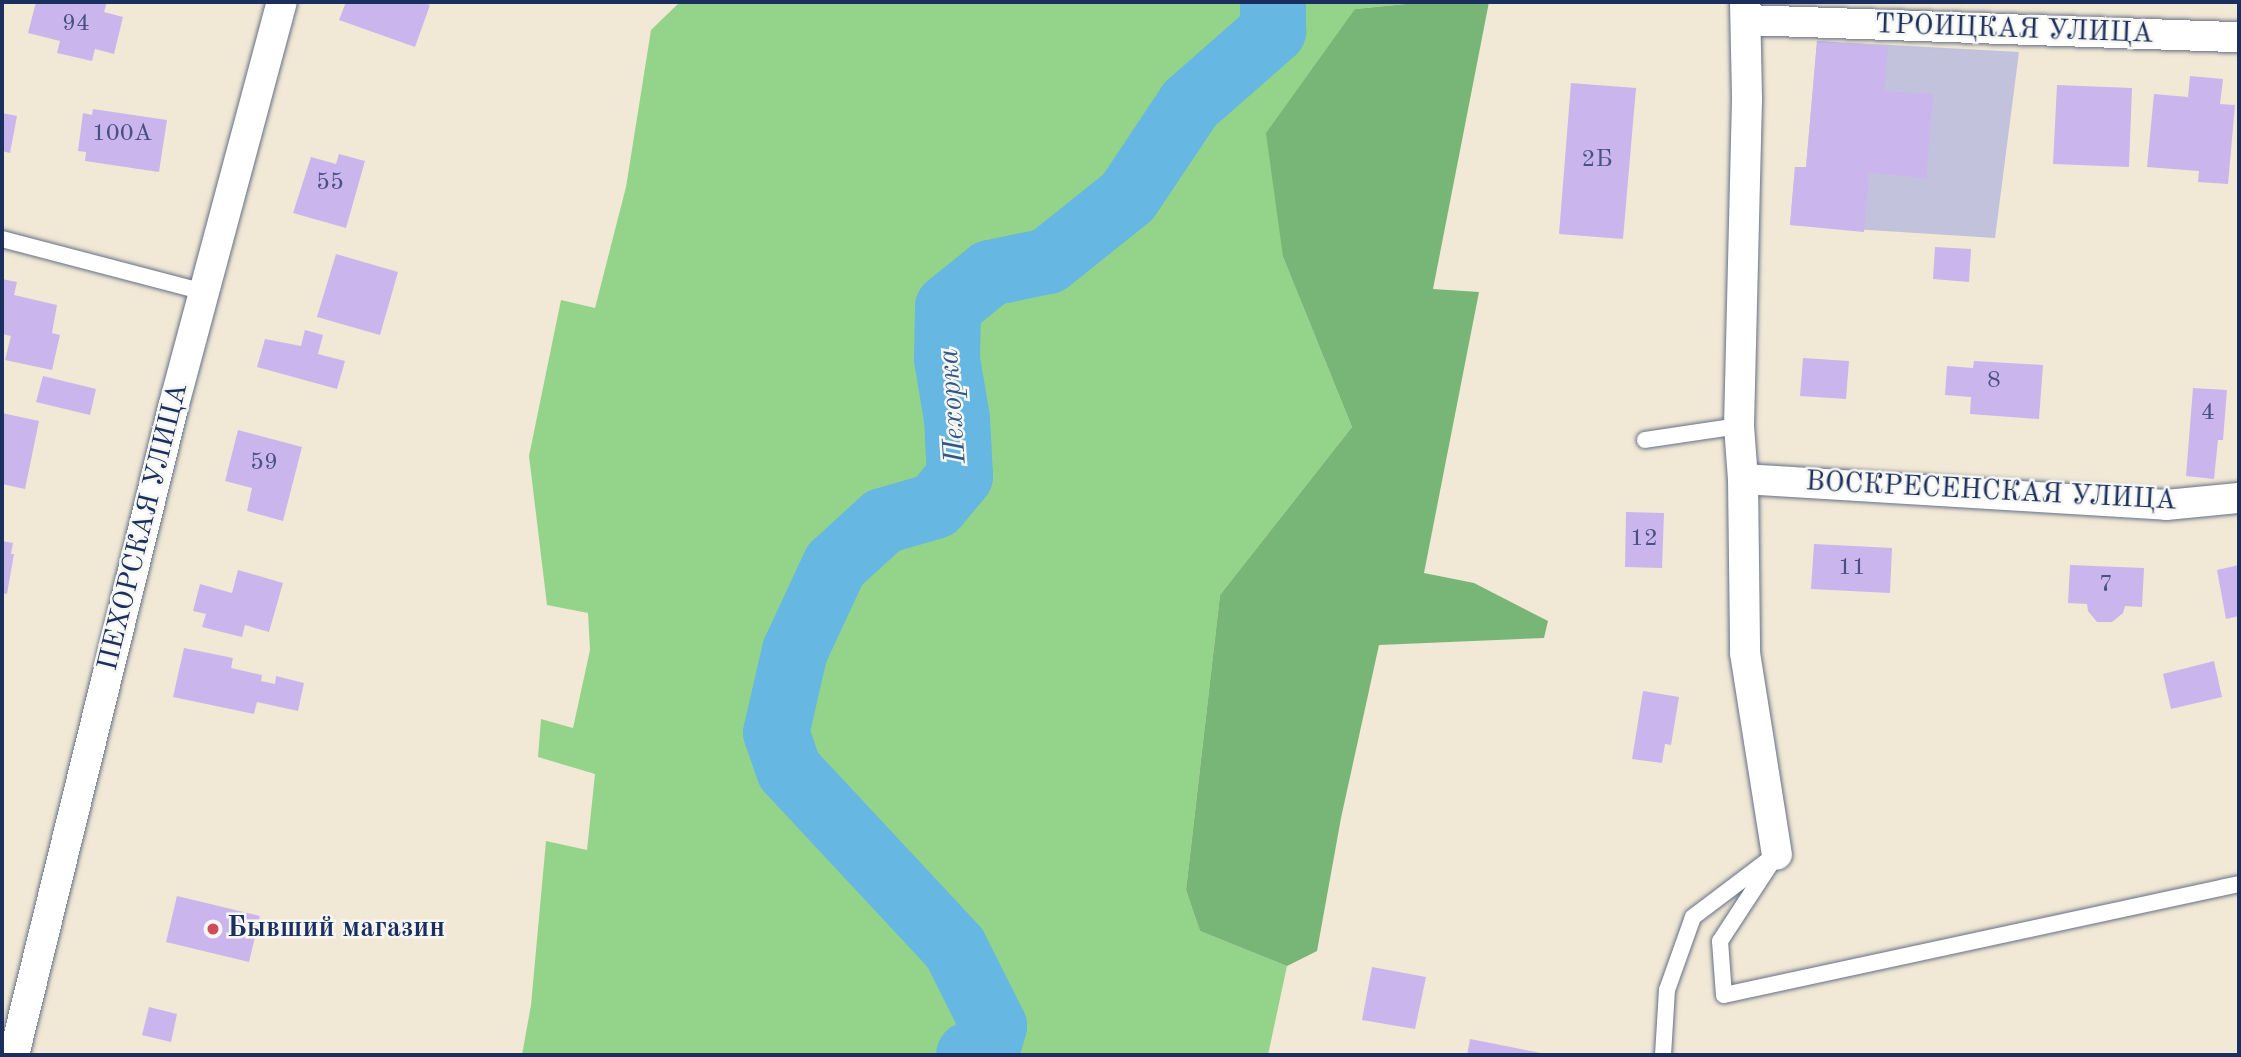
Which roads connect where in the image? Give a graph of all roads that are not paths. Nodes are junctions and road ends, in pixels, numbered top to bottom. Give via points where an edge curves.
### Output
1 (282, 2) edge
2 (1746, 11) edge
3 (2239, 37) edge
4 (2, 239) edge
5 (204, 292) junction
6 (1739, 426) junction
7 (1645, 440) dead end
8 (1743, 479) junction
9 (2239, 498) edge
10 (1777, 854) junction
11 (2239, 884) edge
12 (14, 1055) edge
13 (1662, 1055) edge

1 - 5 street, ПЕХОРСКАЯ УЛИЦА
2 - 3 street, ТРОИЦКАЯ УЛИЦА
2 - 6 street
4 - 5 lane
5 - 12 street, ПЕХОРСКАЯ УЛИЦА
6 - 7 lane
6 - 8 street
8 - 9 street, ВОСКРЕСЕНСКАЯ УЛИЦА via 2166,505
8 - 10 street via 1745,653
10 - 11 lane via 1720,941 1724,995
10 - 13 lane via 1693,917 1667,990

